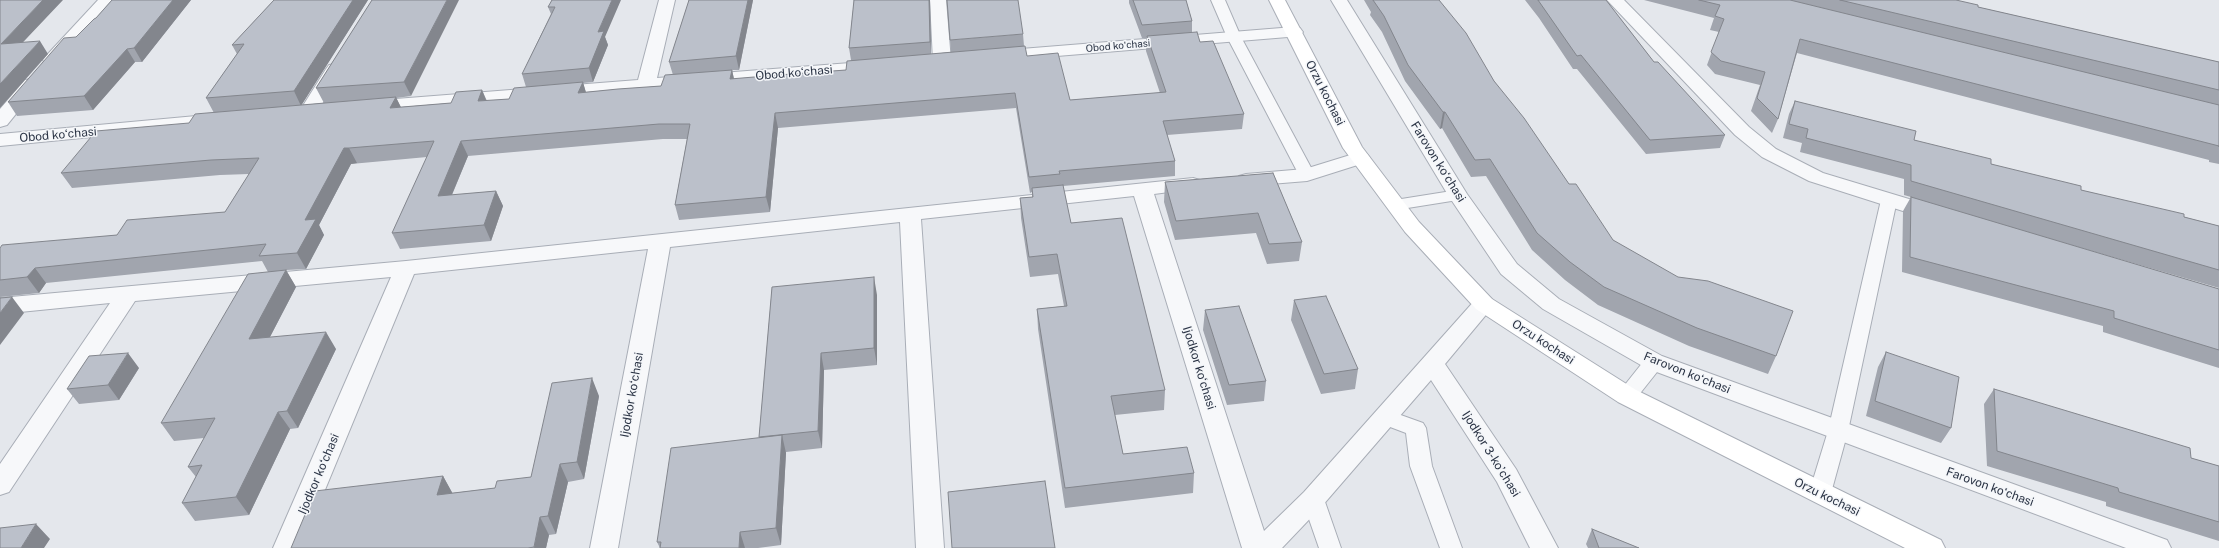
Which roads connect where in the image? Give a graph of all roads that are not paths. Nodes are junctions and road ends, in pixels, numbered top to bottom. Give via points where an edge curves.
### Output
1 (107, 0) edge
2 (667, 0) edge
3 (938, 0) edge
4 (1218, 0) edge
5 (1277, 0) edge
6 (1339, 0) edge
7 (1615, 0) edge
8 (1294, 32) junction
9 (1234, 37) junction
10 (345, 53) edge
11 (982, 58) edge
12 (942, 61) edge
13 (896, 64) edge
14 (646, 85) junction
15 (355, 108) edge
16 (332, 110) edge
17 (237, 119) edge
18 (0, 121) edge
19 (0, 140) edge
20 (1360, 158) junction
21 (1307, 175) junction
22 (1142, 188) junction
23 (1458, 195) junction
24 (1889, 200) junction
25 (1395, 205) junction
26 (910, 213) junction
27 (1956, 220) edge
28 (660, 242) junction
29 (406, 268) junction
30 (129, 293) junction
31 (1484, 304) junction
32 (0, 306) edge
33 (1654, 362) junction
34 (1432, 363) junction
35 (1627, 396) junction
36 (1384, 417) junction
37 (1838, 430) junction
38 (0, 485) edge
39 (1820, 494) junction
40 (1312, 499) junction
41 (287, 548) edge
42 (604, 548) edge
43 (930, 548) edge
44 (1256, 548) edge
45 (1266, 548) edge
46 (1330, 548) edge
47 (1451, 548) edge
48 (1544, 548) edge
49 (1932, 548) edge
50 (2157, 548) edge

1 - 18 street
2 - 14 street
3 - 12 street
4 - 9 lane
5 - 8 main road, Orzu kochasi
6 - 23 street, Farovon koʻchasi
7 - 24 street via 1742,131 1769,153 1816,177
8 - 9 street, Obod koʻchasi
8 - 20 main road, Orzu kochasi
9 - 11 street, Obod koʻchasi
9 - 21 lane
10 - 16 street via 300,113
13 - 14 street, Obod koʻchasi
14 - 15 street, Obod koʻchasi
17 - 19 street, Obod koʻchasi
20 - 21 street
20 - 25 main road, Orzu kochasi
21 - 22 street
22 - 26 street
22 - 44 street, Ijodkor koʻchasi
23 - 25 lane
23 - 33 street, Farovon koʻchasi via 1509,269 1551,304
24 - 27 street
24 - 37 lane
25 - 31 main road, Orzu kochasi via 1412,227
26 - 28 street
26 - 43 street
28 - 29 street
28 - 42 street, Ijodkor koʻchasi
29 - 30 street
29 - 41 street, Ijodkor koʻchasi
30 - 32 street
30 - 38 street
31 - 34 street
31 - 35 main road, Orzu kochasi
33 - 35 lane
33 - 37 street, Farovon koʻchasi
34 - 36 street
34 - 48 street, Ijodkor 3-koʼchasi via 1507,476
35 - 39 main road, Orzu kochasi
36 - 40 street
36 - 47 lane via 1416,428 1420,466
37 - 39 lane
37 - 50 street, Farovon koʻchasi
39 - 49 main road, Orzu kochasi
40 - 45 street
40 - 46 lane

